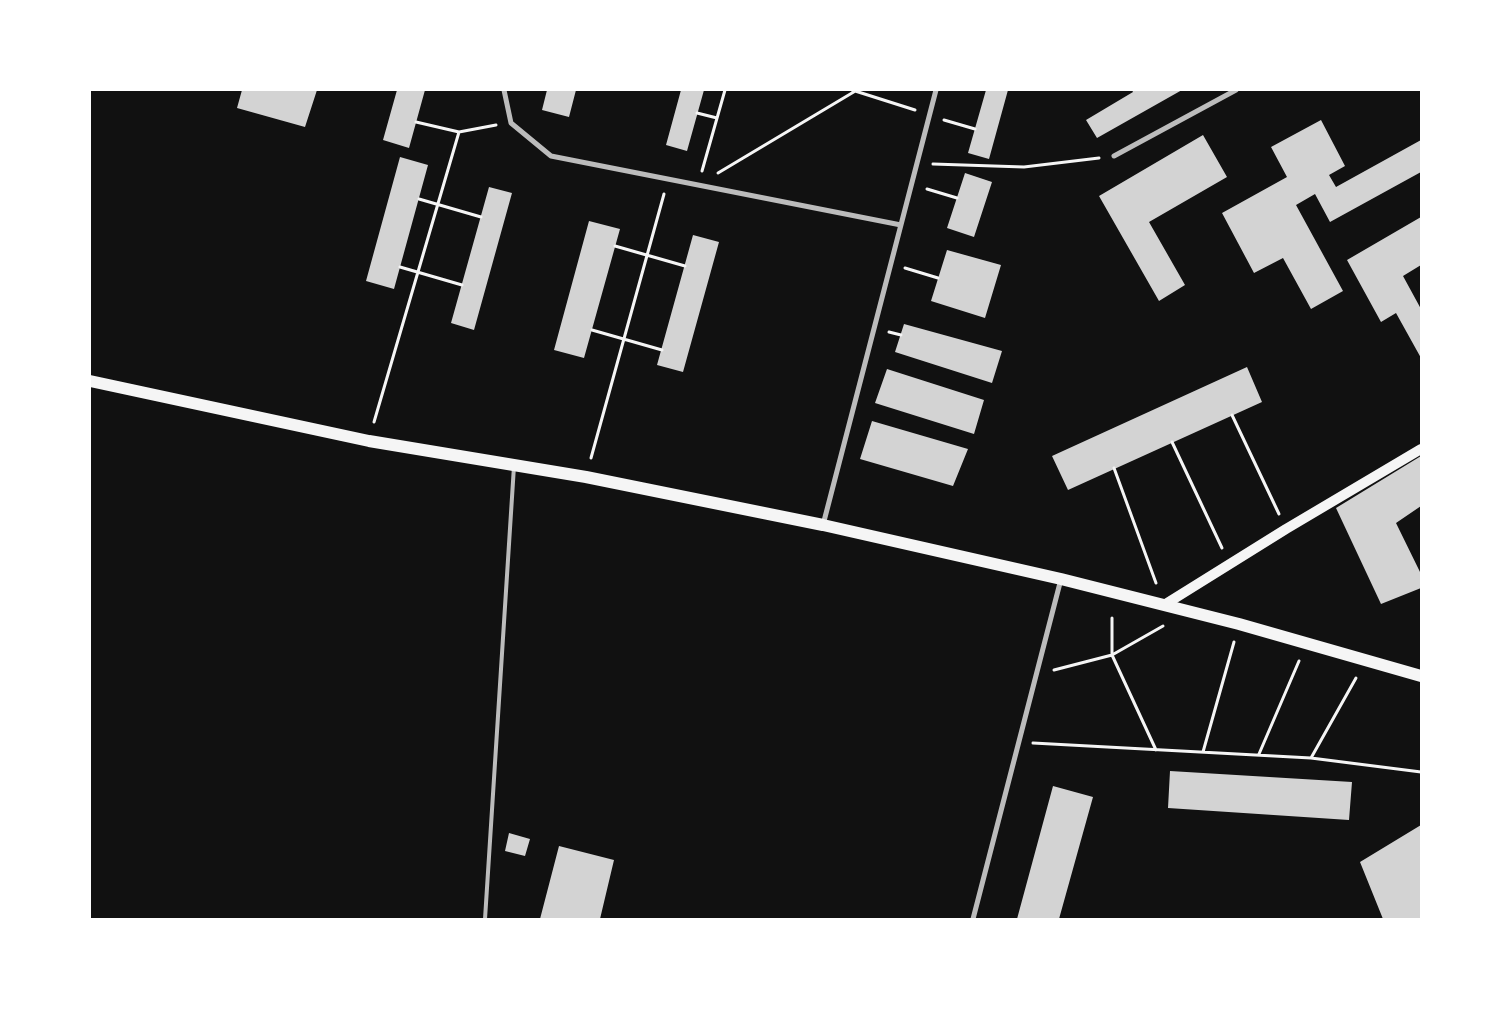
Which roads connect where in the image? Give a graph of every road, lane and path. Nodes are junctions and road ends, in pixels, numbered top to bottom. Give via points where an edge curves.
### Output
1 (504, 90) edge
2 (725, 90) edge
3 (852, 90) edge
4 (856, 90) edge
5 (936, 90) edge
6 (1236, 90) edge
7 (698, 113) dead end
8 (929, 115) junction
9 (717, 118) junction
10 (416, 122) dead end
11 (511, 123) junction
12 (975, 129) dead end
13 (459, 132) junction
14 (1114, 156) joint
15 (916, 164) junction
16 (668, 179) junction
17 (912, 184) junction
18 (698, 185) junction
19 (419, 198) dead end
20 (957, 198) dead end
21 (438, 204) junction
22 (480, 217) dead end
23 (901, 225) junction
24 (616, 246) dead end
25 (646, 255) junction
26 (891, 264) junction
27 (685, 266) dead end
28 (400, 267) dead end
29 (418, 272) junction
30 (938, 278) dead end
31 (462, 285) dead end
32 (592, 330) dead end
33 (624, 339) junction
34 (662, 350) dead end
35 (90, 381) edge
36 (1232, 415) dead end
37 (369, 441) junction
38 (1172, 442) dead end
39 (1421, 449) edge
40 (514, 464) junction
41 (1114, 468) dead end
42 (586, 477) junction
43 (823, 525) junction
44 (1286, 529) junction
45 (1230, 564) junction
46 (1061, 579) junction
47 (1164, 605) junction
48 (1187, 611) junction
49 (1112, 618) dead end
50 (1239, 624) junction
51 (1306, 643) junction
52 (1112, 656) junction
53 (1365, 662) junction
54 (1037, 675) junction
55 (1421, 676) edge
56 (1019, 743) junction
57 (1156, 750) junction
58 (1203, 752) junction
59 (1259, 754) junction
60 (1310, 758) junction
61 (1421, 772) edge
62 (485, 919) edge
63 (973, 919) edge

1 - 11 street
2 - 9 path
3 - 4 path
4 - 8 path
4 - 18 path
5 - 8 street
6 - 14 street
7 - 9 path
8 - 12 path
8 - 15 street
9 - 18 path
10 - 13 path
11 - 13 path
11 - 16 street via 551,156
13 - 21 path
14 - 15 path via 1024,168
15 - 17 street
16 - 18 street
16 - 25 path
17 - 20 path
17 - 23 street
18 - 23 street
19 - 21 path
21 - 22 path
21 - 29 path
23 - 26 street
24 - 25 path
25 - 27 path
25 - 33 path
26 - 30 path
26 - 43 street
28 - 29 path
29 - 31 path
29 - 37 path
32 - 33 path
33 - 34 path
33 - 42 path
35 - 37 main road
36 - 44 path
37 - 40 main road
38 - 45 path
39 - 44 main road
40 - 42 main road
40 - 62 lane
41 - 47 path
42 - 43 main road
43 - 46 main road
44 - 45 main road
45 - 47 main road
46 - 47 main road
46 - 54 street
47 - 48 main road
48 - 50 main road
48 - 52 path
49 - 52 path
50 - 51 main road
50 - 58 path
51 - 53 main road
51 - 59 path
52 - 54 path
52 - 57 path
53 - 55 main road
53 - 60 path
54 - 56 street
56 - 57 path
56 - 63 street
57 - 58 path
58 - 59 path
59 - 60 path
60 - 61 path

